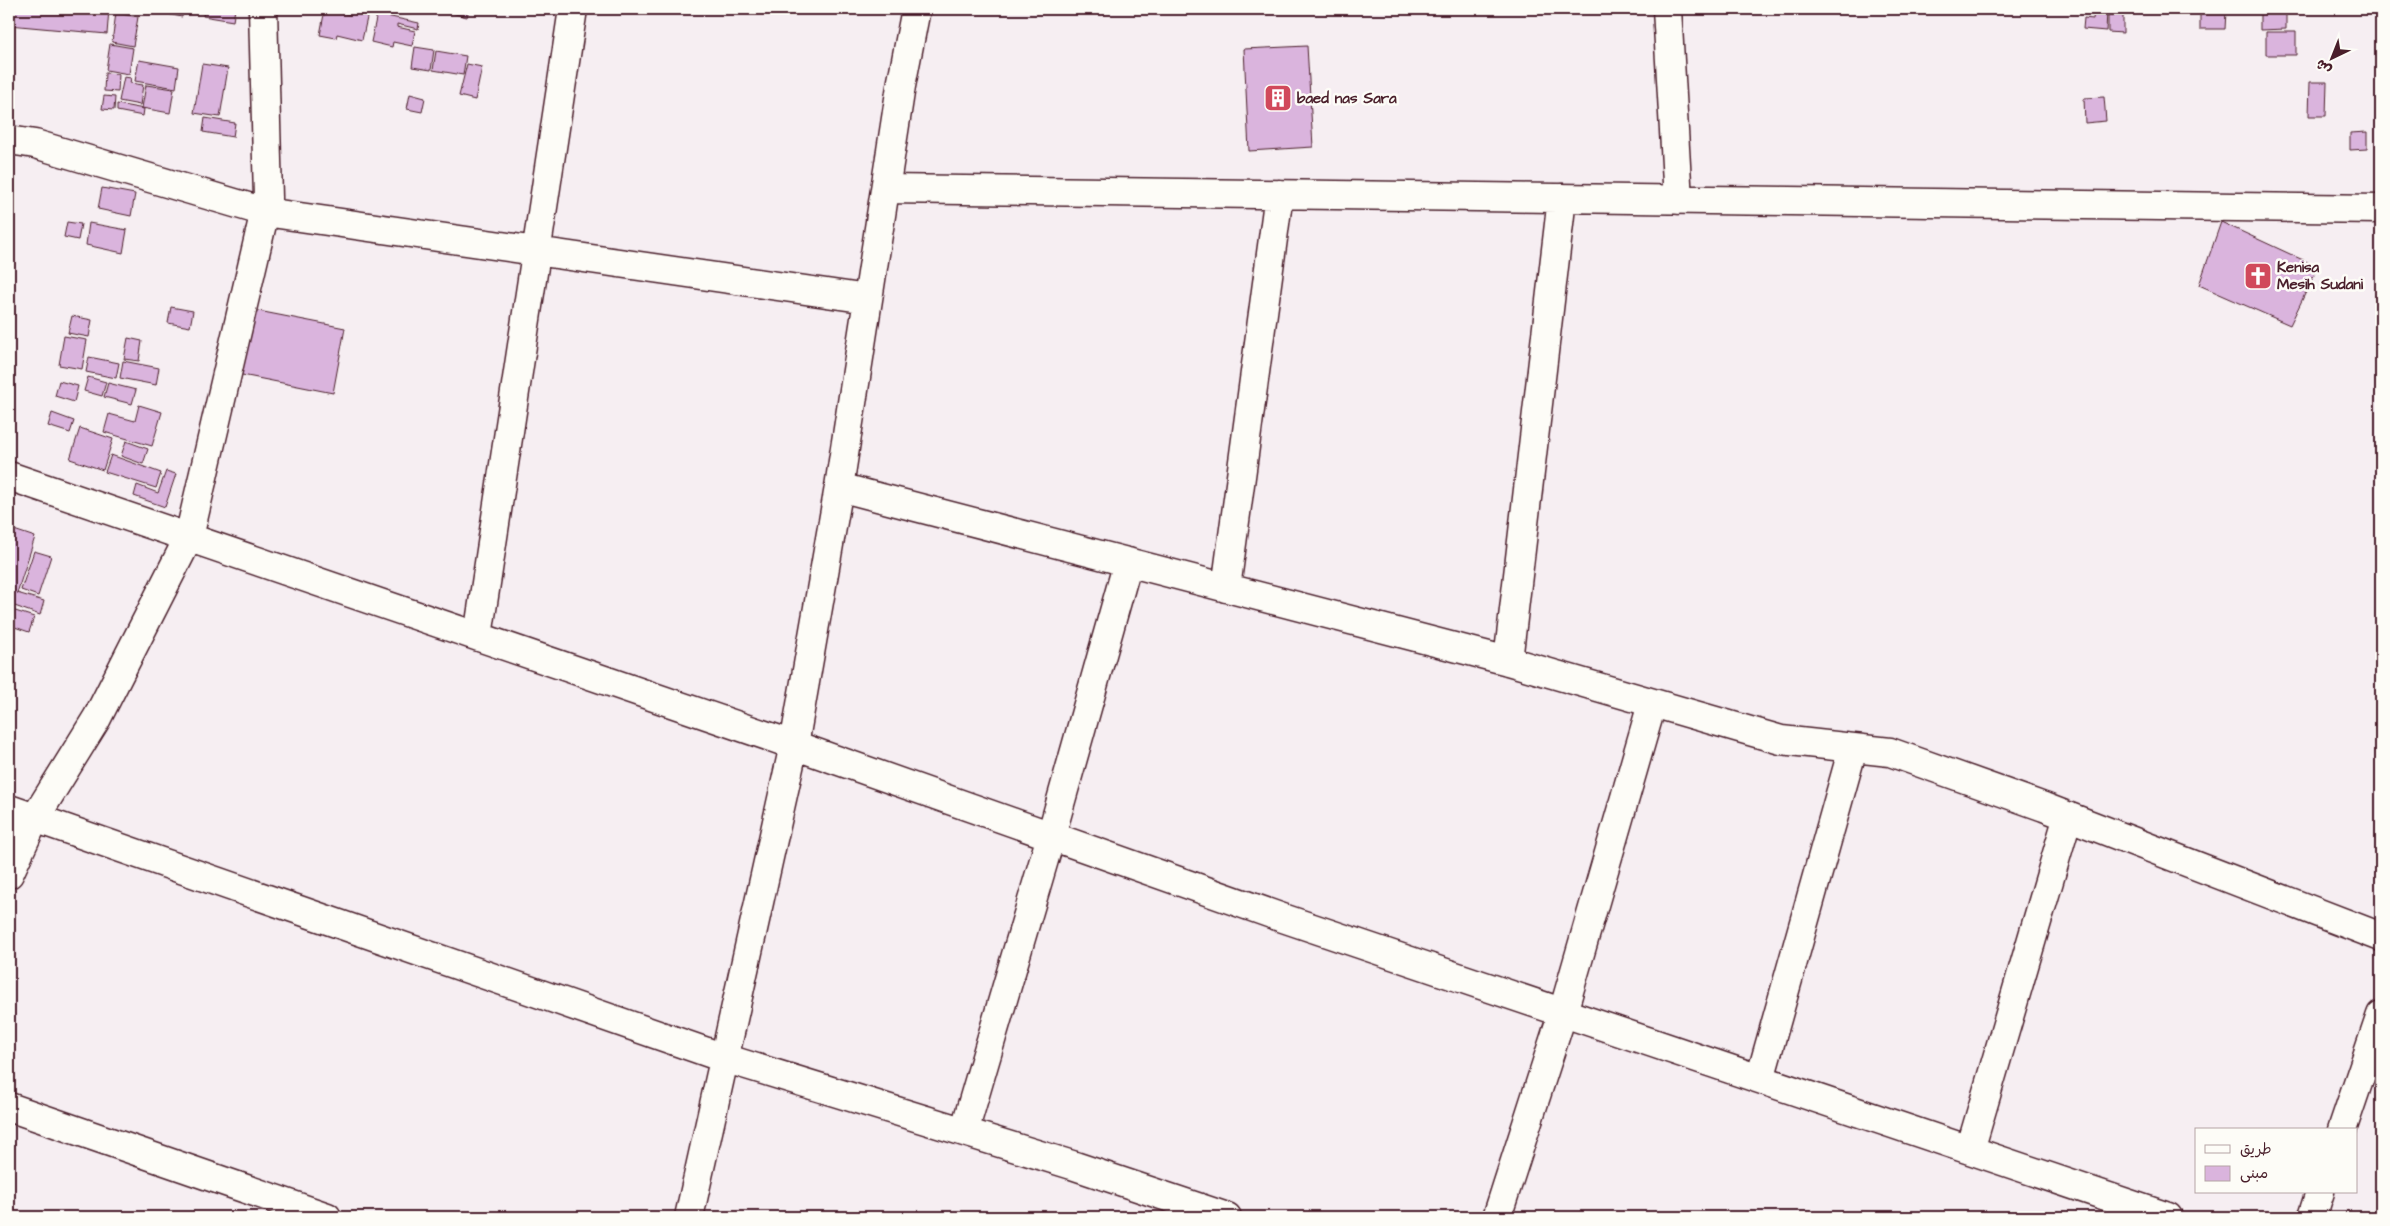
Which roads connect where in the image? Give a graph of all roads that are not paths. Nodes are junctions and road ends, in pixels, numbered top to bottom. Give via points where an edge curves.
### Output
1 (263, 9) edge
2 (573, 9) edge
3 (916, 9) edge
4 (1667, 9) edge
5 (9, 140) edge
6 (885, 189) junction
7 (1280, 194) junction
8 (1562, 198) junction
9 (1678, 200) junction
10 (2381, 209) edge
11 (265, 212) junction
12 (536, 252) junction
13 (868, 299) junction
14 (9, 476) edge
15 (839, 487) junction
16 (189, 537) junction
17 (1128, 562) junction
18 (1226, 588) junction
19 (478, 636) junction
20 (1508, 661) junction
21 (1652, 704) junction
22 (794, 745) junction
23 (1854, 748) junction
24 (9, 809) edge
25 (2068, 816) junction
26 (35, 818) junction
27 (1051, 836) junction
28 (9, 874) edge
29 (2381, 937) edge
30 (1563, 1012) junction
31 (2381, 1015) edge
32 (724, 1058) junction
33 (1760, 1079) junction
34 (9, 1107) edge
35 (2343, 1128) edge
36 (964, 1132) junction
37 (1970, 1150) junction
38 (2319, 1194) edge
39 (327, 1217) edge
40 (689, 1217) edge
41 (1227, 1217) edge
42 (1497, 1217) edge
43 (2168, 1217) edge
44 (2312, 1217) edge

1 - 11 street via 268,198
2 - 12 street
3 - 6 street
4 - 9 street
5 - 11 street via 35,144
6 - 7 street
6 - 13 street
7 - 8 street
7 - 18 street
8 - 9 street
8 - 20 street
9 - 10 street
11 - 12 street
11 - 16 street
12 - 13 street
12 - 19 street
13 - 15 street
14 - 16 street
15 - 17 street
15 - 22 street
16 - 19 street
16 - 26 street via 97,718
17 - 18 street
17 - 27 street
18 - 20 street
19 - 22 street
20 - 21 street
21 - 23 street via 1780,740
21 - 30 street
22 - 27 street
22 - 32 street
23 - 25 street via 1890,752
23 - 33 street
24 - 26 street
25 - 29 street
25 - 37 street
26 - 28 street
26 - 32 street
27 - 30 street
27 - 36 street
30 - 33 street
30 - 42 street
31 - 35 street
32 - 36 street
32 - 40 street
33 - 37 street
34 - 39 street
36 - 41 street
37 - 43 street
38 - 44 street

